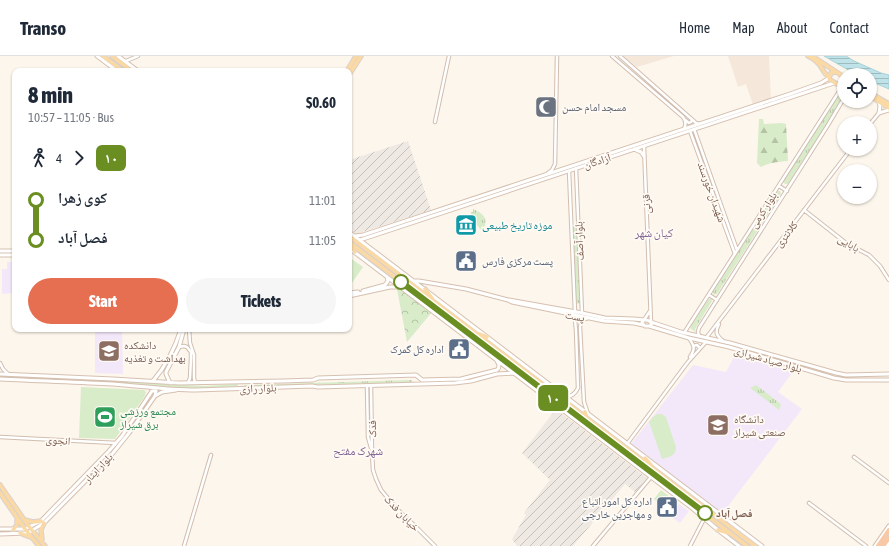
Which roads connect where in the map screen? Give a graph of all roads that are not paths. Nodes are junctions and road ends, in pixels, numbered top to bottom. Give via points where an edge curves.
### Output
1 (97, 56) edge
2 (103, 56) edge
3 (112, 56) edge
4 (118, 56) edge
5 (138, 56) edge
6 (356, 56) edge
7 (361, 56) edge
8 (449, 56) edge
9 (557, 56) edge
10 (612, 56) edge
11 (620, 56) edge
12 (808, 56) edge
13 (812, 56) edge
14 (126, 61) junction
15 (113, 66) junction
16 (117, 68) edge
17 (128, 68) edge
18 (134, 68) edge
19 (349, 68) edge
20 (352, 70) edge
21 (835, 72) joint
22 (825, 75) junction
23 (829, 77) junction
24 (824, 81) junction
25 (834, 83) junction
26 (826, 85) junction
27 (837, 85) edge
28 (837, 97) edge
29 (877, 97) edge
30 (879, 102) joint
31 (889, 104) edge
32 (838, 108) edge
33 (889, 109) edge
34 (745, 111) junction
35 (879, 113) junction
36 (877, 116) edge
37 (684, 119) junction
38 (691, 119) junction
39 (435, 122) dead end
40 (699, 124) junction
41 (684, 128) junction
42 (692, 130) junction
43 (695, 134) junction
44 (692, 135) junction
45 (666, 136) junction
46 (644, 146) junction
47 (634, 149) junction
48 (644, 154) junction
49 (846, 156) edge
50 (554, 164) junction
51 (576, 168) junction
52 (562, 169) junction
53 (569, 171) junction
54 (548, 174) junction
55 (569, 182) junction
56 (577, 182) junction
57 (779, 186) junction
58 (786, 191) junction
59 (493, 194) junction
60 (804, 210) junction
61 (352, 234) edge
62 (363, 235) junction
63 (355, 236) junction
64 (352, 238) edge
65 (364, 239) junction
66 (360, 240) junction
67 (352, 245) edge
68 (352, 248) edge
69 (352, 250) edge
70 (737, 250) junction
71 (0, 251) edge
72 (12, 251) edge
73 (355, 252) junction
74 (12, 254) edge
75 (735, 254) junction
76 (0, 255) edge
77 (387, 277) junction
78 (889, 280) edge
79 (414, 281) junction
80 (427, 282) junction
81 (387, 284) junction
82 (391, 287) junction
83 (400, 287) junction
84 (424, 288) junction
85 (352, 294) edge
86 (352, 294) edge
87 (709, 295) junction
88 (717, 300) junction
89 (435, 302) junction
90 (581, 303) junction
91 (575, 304) junction
92 (430, 309) junction
93 (651, 310) junction
94 (439, 311) junction
95 (559, 311) junction
96 (575, 312) junction
97 (582, 313) junction
98 (571, 315) junction
99 (589, 318) junction
100 (634, 319) junction
101 (721, 319) junction
102 (644, 320) junction
103 (651, 322) junction
104 (634, 323) junction
105 (644, 325) junction
106 (656, 325) junction
107 (648, 326) junction
108 (576, 328) junction
109 (580, 328) junction
110 (655, 329) junction
111 (180, 332) edge
112 (183, 332) edge
113 (189, 332) edge
114 (475, 333) junction
115 (684, 333) junction
116 (700, 336) junction
117 (487, 337) junction
118 (689, 338) junction
119 (706, 338) junction
120 (722, 341) junction
121 (706, 342) junction
122 (693, 346) junction
123 (179, 347) junction
124 (700, 348) junction
125 (192, 352) junction
126 (496, 359) junction
127 (517, 360) junction
128 (688, 362) junction
129 (0, 363) edge
130 (802, 364) junction
131 (518, 366) junction
132 (801, 369) junction
133 (161, 372) junction
134 (515, 373) junction
135 (0, 374) edge
136 (8, 374) junction
137 (166, 374) junction
138 (889, 374) edge
139 (416, 375) junction
140 (190, 378) junction
141 (194, 378) junction
142 (0, 379) edge
143 (113, 379) junction
144 (889, 380) edge
145 (153, 381) junction
146 (242, 382) junction
147 (170, 383) junction
148 (188, 383) junction
149 (195, 383) junction
150 (113, 384) junction
151 (416, 384) junction
152 (140, 386) junction
153 (369, 386) junction
154 (243, 388) junction
155 (180, 390) junction
156 (577, 390) junction
157 (584, 390) junction
158 (149, 395) junction
159 (553, 395) junction
160 (154, 396) junction
161 (566, 397) junction
162 (578, 417) junction
163 (587, 417) junction
164 (593, 417) joint
165 (579, 423) junction
166 (0, 437) edge
167 (116, 443) junction
168 (627, 444) junction
169 (617, 451) junction
170 (623, 451) junction
171 (372, 453) joint
172 (211, 456) dead end
173 (624, 457) junction
174 (854, 457) dead end
175 (645, 458) junction
176 (654, 469) junction
177 (651, 477) junction
178 (889, 478) edge
179 (888, 482) edge
180 (0, 485) edge
181 (0, 493) edge
182 (690, 502) junction
183 (700, 502) junction
184 (809, 503) dead end
185 (692, 508) junction
186 (55, 509) junction
187 (17, 510) junction
188 (13, 512) junction
189 (16, 517) junction
190 (704, 519) junction
191 (24, 520) junction
192 (43, 522) junction
193 (889, 526) edge
194 (0, 529) edge
195 (25, 529) junction
196 (31, 529) junction
197 (13, 530) junction
198 (718, 530) junction
199 (738, 530) junction
200 (889, 530) edge
201 (28, 533) junction
202 (730, 533) junction
203 (0, 534) edge
204 (20, 534) junction
205 (889, 538) edge
206 (42, 540) junction
207 (889, 544) edge
208 (39, 545) edge
209 (46, 546) edge
210 (184, 546) edge
211 (435, 546) edge
212 (593, 546) edge
213 (690, 546) edge
214 (739, 546) edge
215 (747, 546) edge
216 (755, 546) edge
217 (762, 546) edge
218 (866, 546) edge
219 (875, 546) edge
220 (878, 546) edge
221 (883, 546) edge
222 (887, 546) edge

1 - 15 main road
2 - 15 main road
3 - 17 main road
4 - 14 main road
5 - 14 street
6 - 19 main road
7 - 20 main road
8 - 39 street
9 - 50 street
10 - 37 street
11 - 38 street
12 - 22 main road via 816,60
13 - 21 main road
14 - 18 main road
15 - 16 main road
21 - 23 main road
22 - 23 main road
22 - 24 main road
23 - 24 main road, آزادگان
23 - 25 main road
24 - 26 main road via 827,81
24 - 34 main road, آزادگان
25 - 26 main road, آزادگان
25 - 27 main road
26 - 34 main road, آزادگان
28 - 57 street, بلوار کرمی
29 - 31 main road
30 - 33 main road
30 - 35 main road
32 - 58 street, بلوار کرمی
33 - 35 main road
34 - 40 main road, آزادگان
34 - 42 main road, آزادگان
35 - 36 street
37 - 38 street via 689,123
37 - 41 street
38 - 40 street
40 - 41 main road, آزادگان
41 - 45 main road, آزادگان
42 - 43 street, شهیدان خورسند
42 - 44 street, شهیدان خورسند
42 - 45 main road, آزادگان
43 - 44 street
43 - 70 street, شهیدان خورسند
44 - 75 street, شهیدان خورسند
45 - 46 main road, آزادگان
45 - 52 main road, آزادگان
46 - 47 main road, آزادگان
46 - 48 street, قرنی
47 - 48 main road
47 - 51 main road, آزادگان
48 - 93 street, قرنی
49 - 60 street, کلانتری
50 - 52 street via 558,169
50 - 54 street
51 - 53 main road, آزادگان
51 - 56 street, بلوار آصف
52 - 54 main road, آزادگان
53 - 55 street, بلوار آصف
53 - 59 main road, آزادگان
54 - 59 main road, آزادگان
55 - 56 street
55 - 91 street, بلوار آصف
56 - 90 street, بلوار آصف
57 - 58 street
57 - 70 street, بلوار کرمی
58 - 88 street, بلوار کرمی
59 - 62 main road, آزادگان
59 - 65 main road, آزادگان
60 - 78 street, بابایی via 846,243 869,255
60 - 101 street, کلانتری
61 - 63 main road
62 - 63 main road, آزادگان
62 - 65 main road
63 - 66 main road
64 - 89 main road
65 - 66 main road, آزادگان
66 - 79 main road
67 - 94 main road
68 - 73 main road
69 - 73 main road
70 - 75 street, بلوار کرمی
71 - 72 main road
73 - 77 main road
74 - 76 main road
75 - 87 street, بلوار کرمی
77 - 81 main road
77 - 83 main road
79 - 80 main road, پست
79 - 84 main road
80 - 84 main road via 423,284
80 - 95 main road, پست
81 - 82 main road via 391,284
81 - 85 main road
82 - 83 main road
82 - 86 main road
83 - 92 main road
84 - 89 main road
84 - 117 main road
87 - 88 street
87 - 115 street, بلوار کرمی
88 - 116 street, بلوار کرمی via 699,328
89 - 114 main road
90 - 91 street via 579,306
90 - 97 street, بلوار آصف
91 - 96 street, بلوار آصف
92 - 94 main road
92 - 126 main road
93 - 102 street
93 - 103 street, قرنی
94 - 159 main road
95 - 96 main road, پست
95 - 98 main road, پست
96 - 97 main road, پست
97 - 100 main road, پست via 605,318
98 - 99 main road, پست
98 - 108 street
99 - 104 main road, پست
99 - 109 street via 582,320
100 - 102 main road, پست
100 - 104 main road via 637,322
101 - 119 street, کلانتری
101 - 120 street, کلانتری via 716,333
102 - 103 main road
102 - 105 main road
103 - 106 main road, بلوار صیاد شیرازی
103 - 107 main road
104 - 105 main road, پست
105 - 107 main road
106 - 110 main road
106 - 115 main road, بلوار صیاد شیرازی
107 - 110 main road, بلوار صیاد شیرازی
108 - 109 street
108 - 156 street
109 - 157 street
110 - 118 main road, بلوار صیاد شیرازی
111 - 133 main road
112 - 123 main road
113 - 125 street
114 - 117 main road
114 - 131 main road
115 - 116 main road, بلوار صیاد شیرازی
116 - 119 main road, بلوار صیاد شیرازی
117 - 127 main road
118 - 121 main road, بلوار صیاد شیرازی
118 - 122 street
119 - 120 main road, بلوار صیاد شیرازی
120 - 130 main road, بلوار صیاد شیرازی
121 - 124 street
121 - 132 main road, بلوار صیاد شیرازی
122 - 124 street via 698,345
122 - 128 street via 693,353
123 - 125 street via 189,348
123 - 137 main road
124 - 128 street
125 - 140 street
125 - 141 street
126 - 134 main road
126 - 139 main road, بلوار رازی via 499,368 495,371 461,380 422,380
127 - 131 main road
127 - 161 main road
128 - 168 street
129 - 136 street
130 - 132 main road
130 - 138 main road, بلوار صیاد شیرازی via 846,375
131 - 159 main road
132 - 144 main road, بلوار صیاد شیرازی via 846,380
133 - 137 main road via 164,376
133 - 145 main road
134 - 151 main road, بلوار رازی via 497,374 463,382
134 - 165 main road
135 - 136 main road, بلوار رازی
136 - 143 main road, بلوار رازی
137 - 147 main road
139 - 146 main road, بلوار رازی
139 - 151 main road
140 - 141 street
140 - 148 street
141 - 149 street
142 - 150 main road, بلوار رازی
143 - 145 main road, بلوار رازی
143 - 150 main road
145 - 147 main road, بلوار رازی
146 - 149 main road, بلوار رازی
146 - 154 main road
147 - 148 main road, بلوار رازی
148 - 149 main road, بلوار رازی
150 - 152 main road, بلوار رازی
151 - 153 main road, بلوار رازی
152 - 155 main road, بلوار رازی
152 - 158 main road via 147,389
153 - 154 main road, بلوار رازی
153 - 171 street, فدک
154 - 155 main road, بلوار رازی
155 - 160 main road via 162,392
156 - 157 street via 580,393
156 - 161 street via 575,394
157 - 163 street
158 - 160 main road via 153,390 156,392
158 - 167 main road, بلوار ایثار
159 - 162 main road
159 - 163 main road
160 - 186 main road, بلوار ایثار via 113,453
161 - 163 main road
162 - 163 main road
162 - 165 main road
163 - 164 main road
163 - 165 main road
163 - 170 main road
163 - 176 main road
164 - 168 main road
165 - 169 main road
166 - 167 street, انجوی
167 - 186 main road, بلوار ایثار
168 - 175 main road
169 - 170 main road
169 - 173 main road
170 - 173 main road
170 - 182 main road
171 - 211 street, خیابان فدک via 374,475 381,490
172 - 210 street
173 - 177 main road
174 - 179 street
175 - 176 main road
175 - 183 main road
176 - 183 main road
177 - 185 main road
177 - 212 street
178 - 179 street
180 - 187 main road
181 - 188 main road
182 - 185 main road
182 - 202 main road
183 - 199 main road
184 - 218 street
185 - 190 main road
186 - 192 main road, بلوار ایثار
187 - 188 main road
187 - 191 main road
188 - 189 main road
189 - 195 main road
189 - 197 main road via 17,525
190 - 198 main road
190 - 213 street
191 - 192 main road
191 - 196 main road
192 - 196 main road, بلوار ایثار
192 - 206 main road
193 - 219 main road
194 - 197 main road
195 - 196 main road
195 - 197 main road
195 - 201 main road
196 - 201 main road
196 - 206 main road
198 - 202 main road
198 - 214 main road
199 - 216 main road
199 - 217 main road
200 - 220 highway
201 - 204 main road
201 - 208 main road
202 - 215 main road
203 - 204 main road
204 - 208 main road via 30,537
205 - 221 highway
206 - 209 main road
207 - 222 main road

